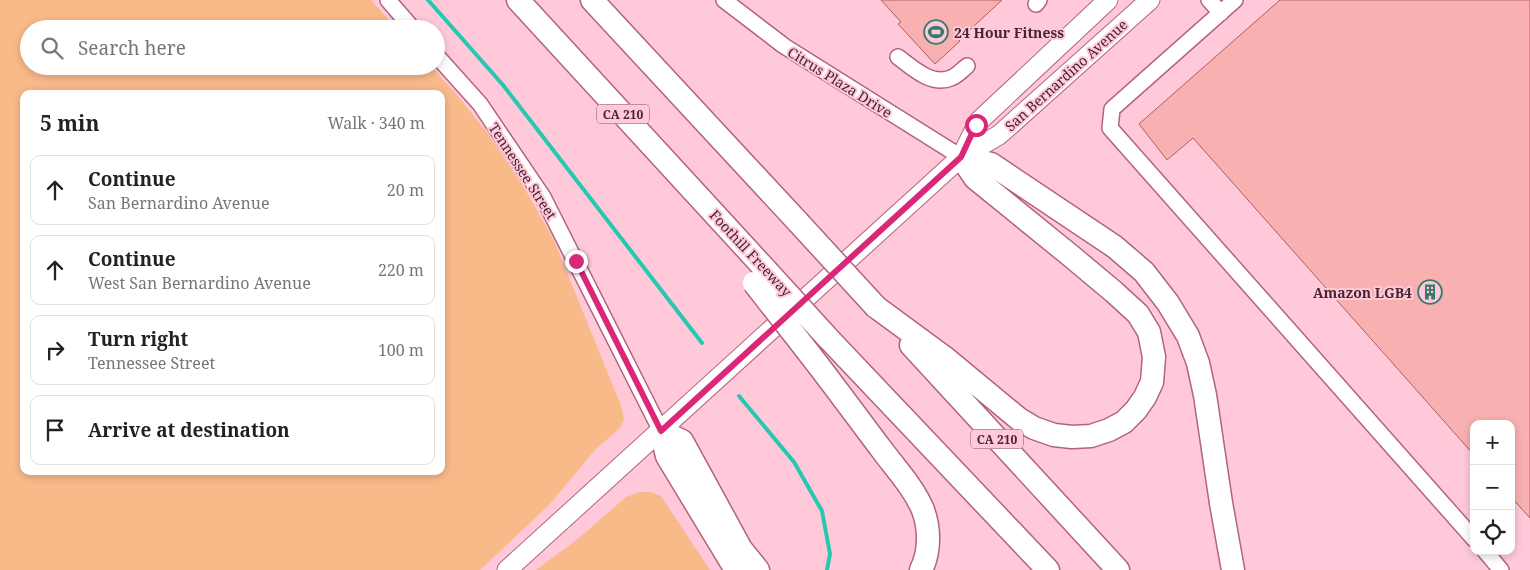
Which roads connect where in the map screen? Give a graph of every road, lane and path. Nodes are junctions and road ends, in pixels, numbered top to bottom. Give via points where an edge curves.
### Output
1 (388, 0) edge
2 (518, 0) edge
3 (592, 0) edge
4 (724, 0) edge
5 (1108, 0) edge
6 (1150, 0) edge
7 (1209, 0) edge
8 (1235, 0) edge
9 (1221, 13) junction
10 (405, 20) edge
11 (898, 57) dead end
12 (445, 65) edge
13 (966, 66) dead end
14 (961, 157) junction
15 (760, 276) junction
16 (876, 307) junction
17 (661, 431) junction
18 (1470, 534) edge
19 (1489, 555) edge
20 (507, 570) edge
21 (736, 570) edge
22 (758, 570) edge
23 (921, 570) edge
24 (1048, 570) edge
25 (1118, 570) edge
26 (1233, 570) edge
27 (1502, 570) edge

1 - 10 street
2 - 15 highway, Foothill Freeway / CA 210 via 728,228
3 - 16 highway, CA 210, bridge
4 - 14 street, Citrus Plaza Drive via 784,46
5 - 14 main road, San Bernardino Avenue via 979,121
6 - 14 main road, San Bernardino Avenue via 999,136
7 - 9 street
8 - 9 street
9 - 18 street via 1112,109 1110,128
11 - 13 street via 927,78 941,81 952,78
12 - 17 street, Tennessee Street via 480,104 543,196
14 - 16 highway via 975,178 1138,314 1149,332 1154,357 1152,382 1145,397 1124,422 1109,430 1091,436 1054,435 1019,419 944,357
14 - 17 main road
14 - 26 highway via 991,164 1115,247 1144,272 1168,303 1188,336 1200,371
15 - 23 highway, bridge via 808,352 907,483 923,510 928,547
15 - 24 highway, Foothill Freeway / CA 210, bridge via 827,337
16 - 25 highway, CA 210
17 - 20 main road
17 - 21 highway via 667,456
17 - 22 highway via 682,441 741,549
19 - 27 street

